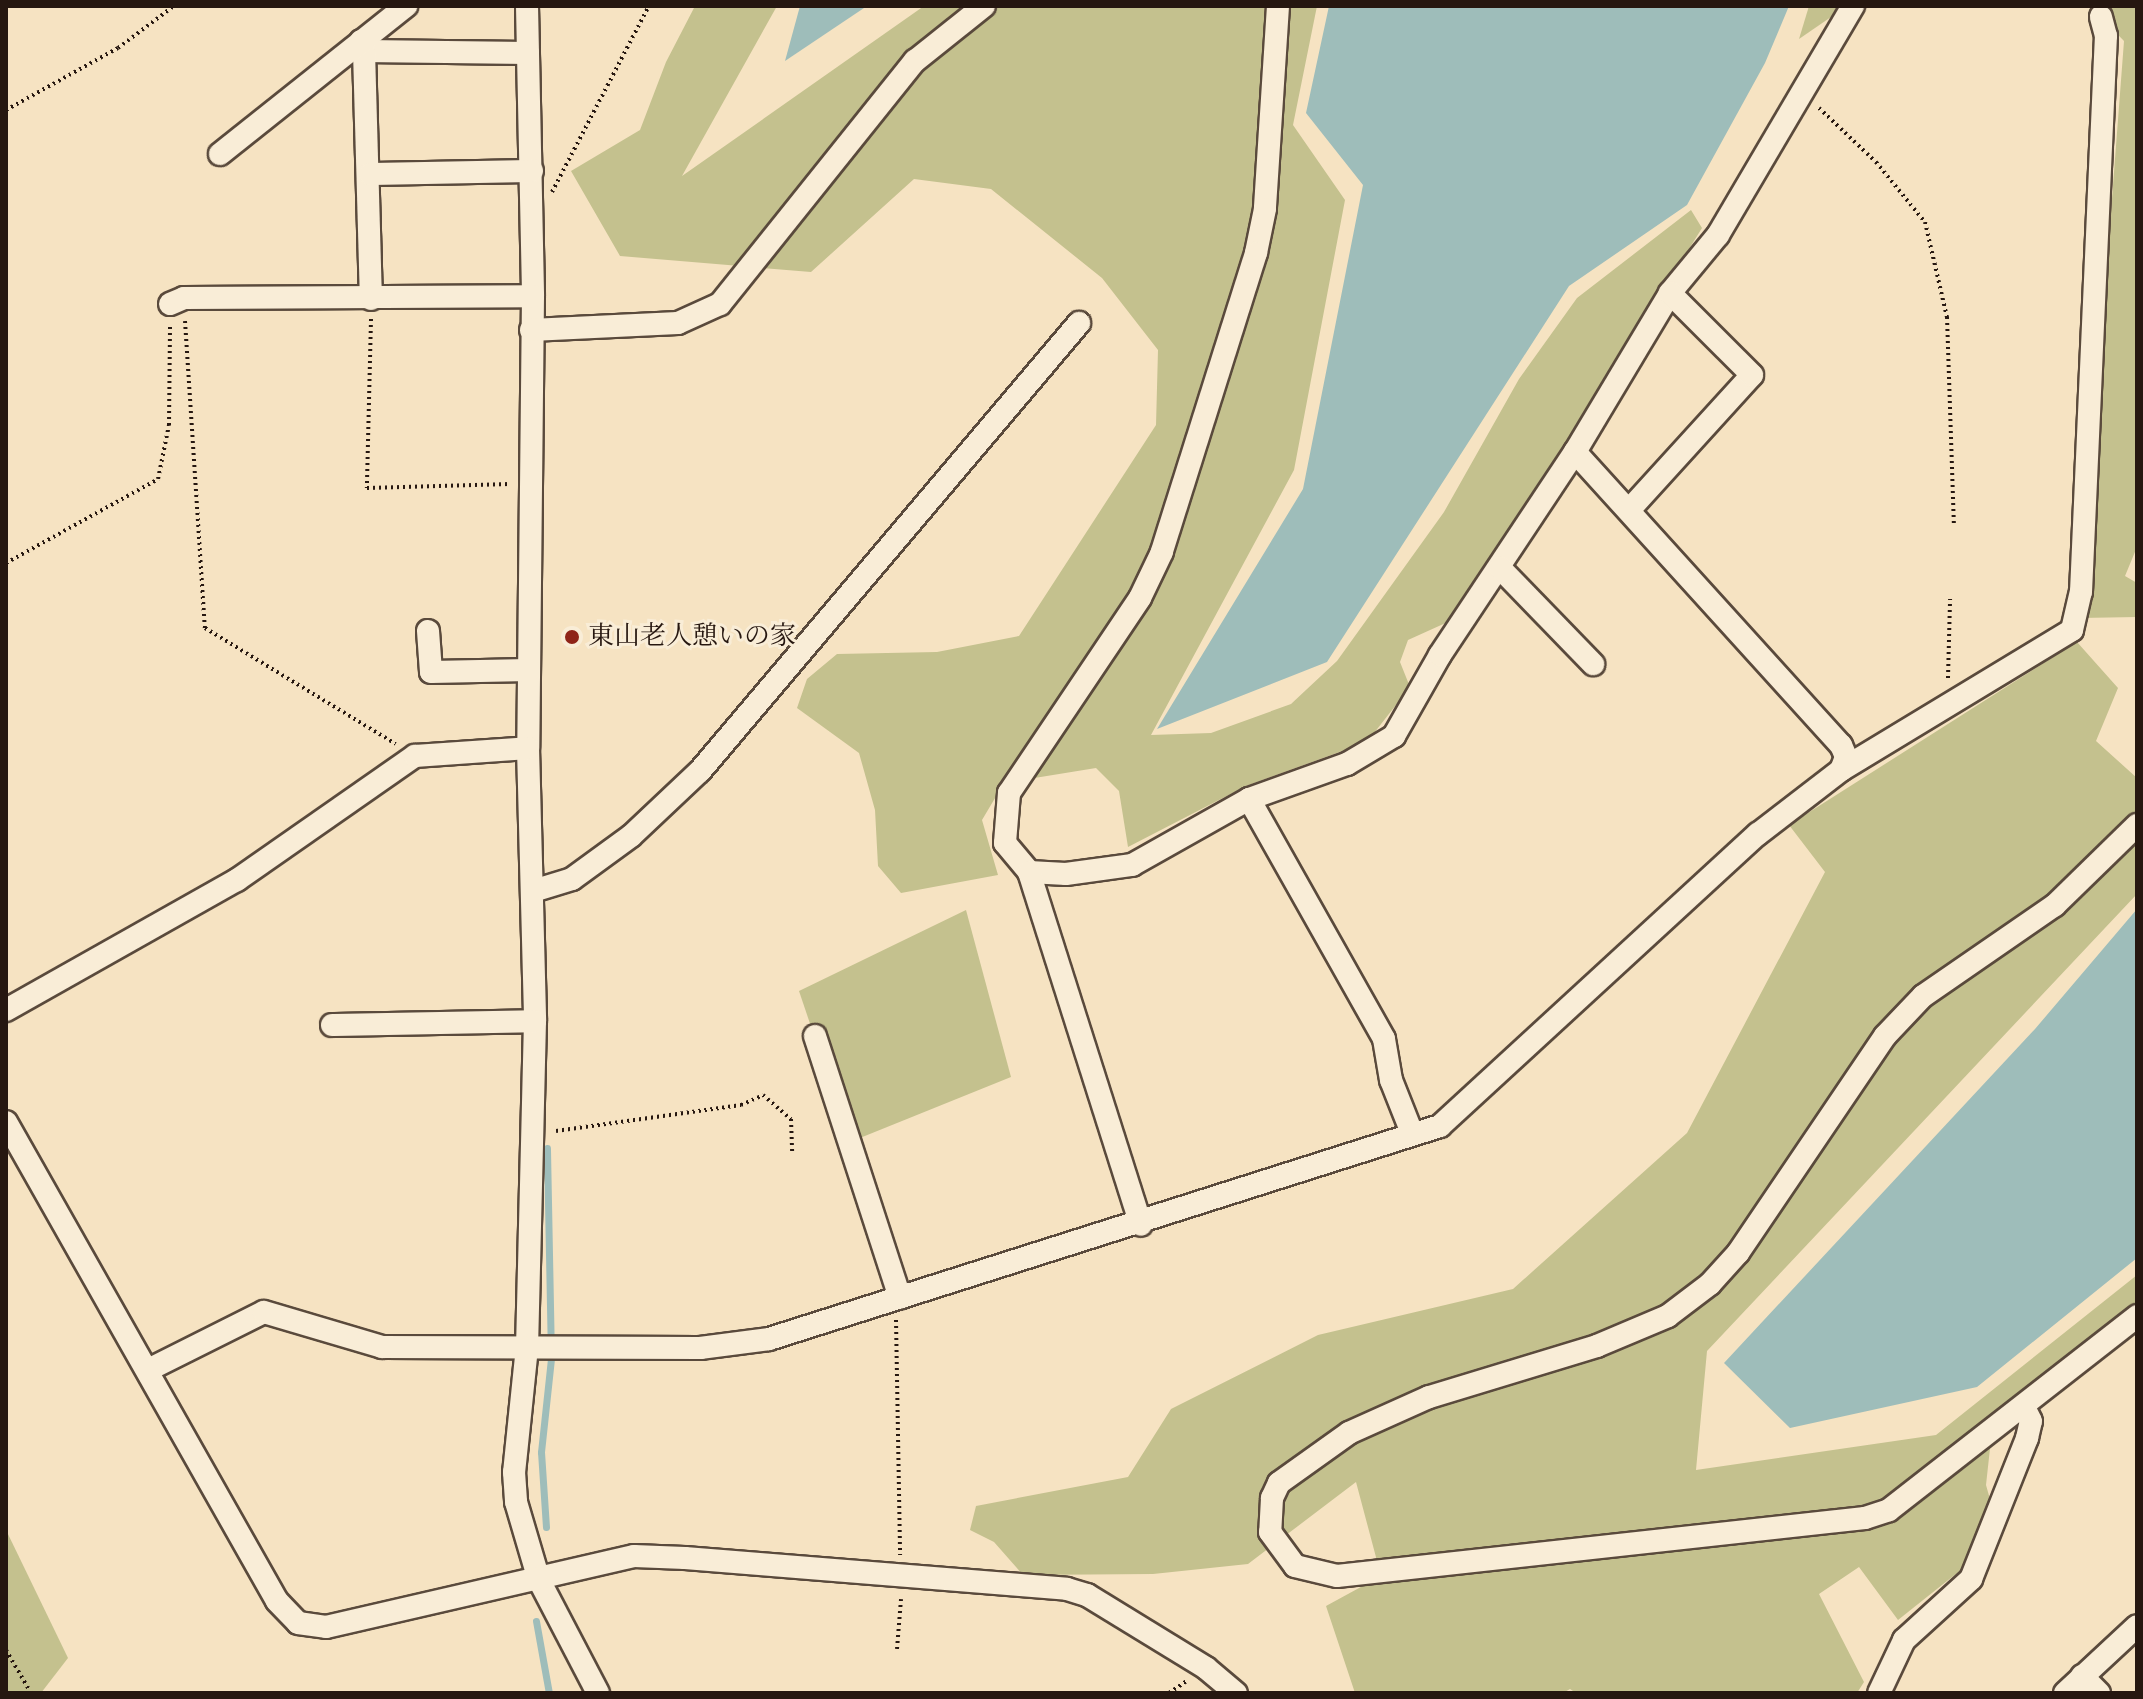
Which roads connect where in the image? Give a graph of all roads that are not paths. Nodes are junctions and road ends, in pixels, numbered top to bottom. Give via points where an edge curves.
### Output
1 (406, 6) edge
2 (527, 6) edge
3 (984, 6) edge
4 (1278, 6) edge
5 (1853, 6) edge
6 (2101, 17) dead end
7 (362, 46) junction
8 (528, 53) junction
9 (220, 154) dead end
10 (532, 171) junction
11 (370, 174) junction
12 (1670, 293) junction
13 (533, 296) junction
14 (371, 299) junction
15 (177, 301) road end
16 (1079, 323) dead end
17 (531, 330) junction
18 (1575, 452) junction
19 (1630, 509) junction
20 (1500, 568) junction
21 (428, 631) dead end
22 (1593, 664) dead end
23 (529, 670) junction
24 (528, 748) junction
25 (1841, 770) junction
26 (1249, 799) junction
27 (2137, 825) edge
28 (1029, 872) junction
29 (533, 891) junction
30 (6, 1010) edge
31 (535, 1021) junction
32 (332, 1025) dead end
33 (815, 1036) dead end
34 (6, 1122) edge
35 (1412, 1133) junction
36 (1141, 1225) junction
37 (895, 1300) junction
38 (2137, 1316) edge
39 (527, 1347) junction
40 (150, 1369) junction
41 (2024, 1407) junction
42 (539, 1580) junction
43 (2137, 1626) edge
44 (2082, 1676) junction
45 (598, 1693) edge
46 (1236, 1693) edge
47 (1879, 1693) edge
48 (2065, 1693) edge
49 (2099, 1693) edge

1 - 7 street
2 - 8 street
3 - 17 street via 915,61 720,304 678,323
4 - 28 street via 1266,194 1256,253 1162,552 1140,598 1009,793 1005,843
5 - 12 street via 1718,235
6 - 25 street via 2106,36 2079,611 2064,636
7 - 8 street
7 - 9 street
7 - 11 street
8 - 10 street
10 - 11 street
10 - 13 street
11 - 14 street
12 - 18 street
12 - 19 street via 1752,375
13 - 14 street
13 - 17 street
14 - 15 street
16 - 29 street via 700,771 631,836 572,879
17 - 23 street
18 - 19 street
18 - 20 street
19 - 25 street via 1841,745 1846,757
20 - 22 street
20 - 26 street via 1440,655 1394,736 1347,764
21 - 23 street via 431,672
23 - 24 street
24 - 29 street
24 - 30 street via 415,756 237,880
25 - 35 street via 1758,834 1440,1126
26 - 28 street via 1132,865 1066,874
26 - 35 street via 1384,1039 1391,1080
27 - 41 street via 2055,905 1923,996 1885,1036 1746,1242 1710,1284 1668,1316 1597,1346 1429,1397 1349,1433 1279,1483 1272,1498 1270,1532 1295,1566 1337,1576 1865,1518 1889,1510
28 - 36 street
29 - 31 street
31 - 32 street
31 - 39 street
33 - 37 street
34 - 40 street
35 - 36 street
36 - 37 street
37 - 39 street via 769,1339 700,1348
38 - 41 street
39 - 40 street via 382,1347 264,1312
39 - 42 street via 514,1472 516,1502
40 - 42 street via 277,1601 298,1623 326,1627
41 - 47 street via 2031,1421 2027,1438 1971,1579 1904,1640
42 - 45 street
42 - 46 street via 653,1555 1067,1589 1087,1595 1206,1668
43 - 44 street
44 - 48 street
44 - 49 street

